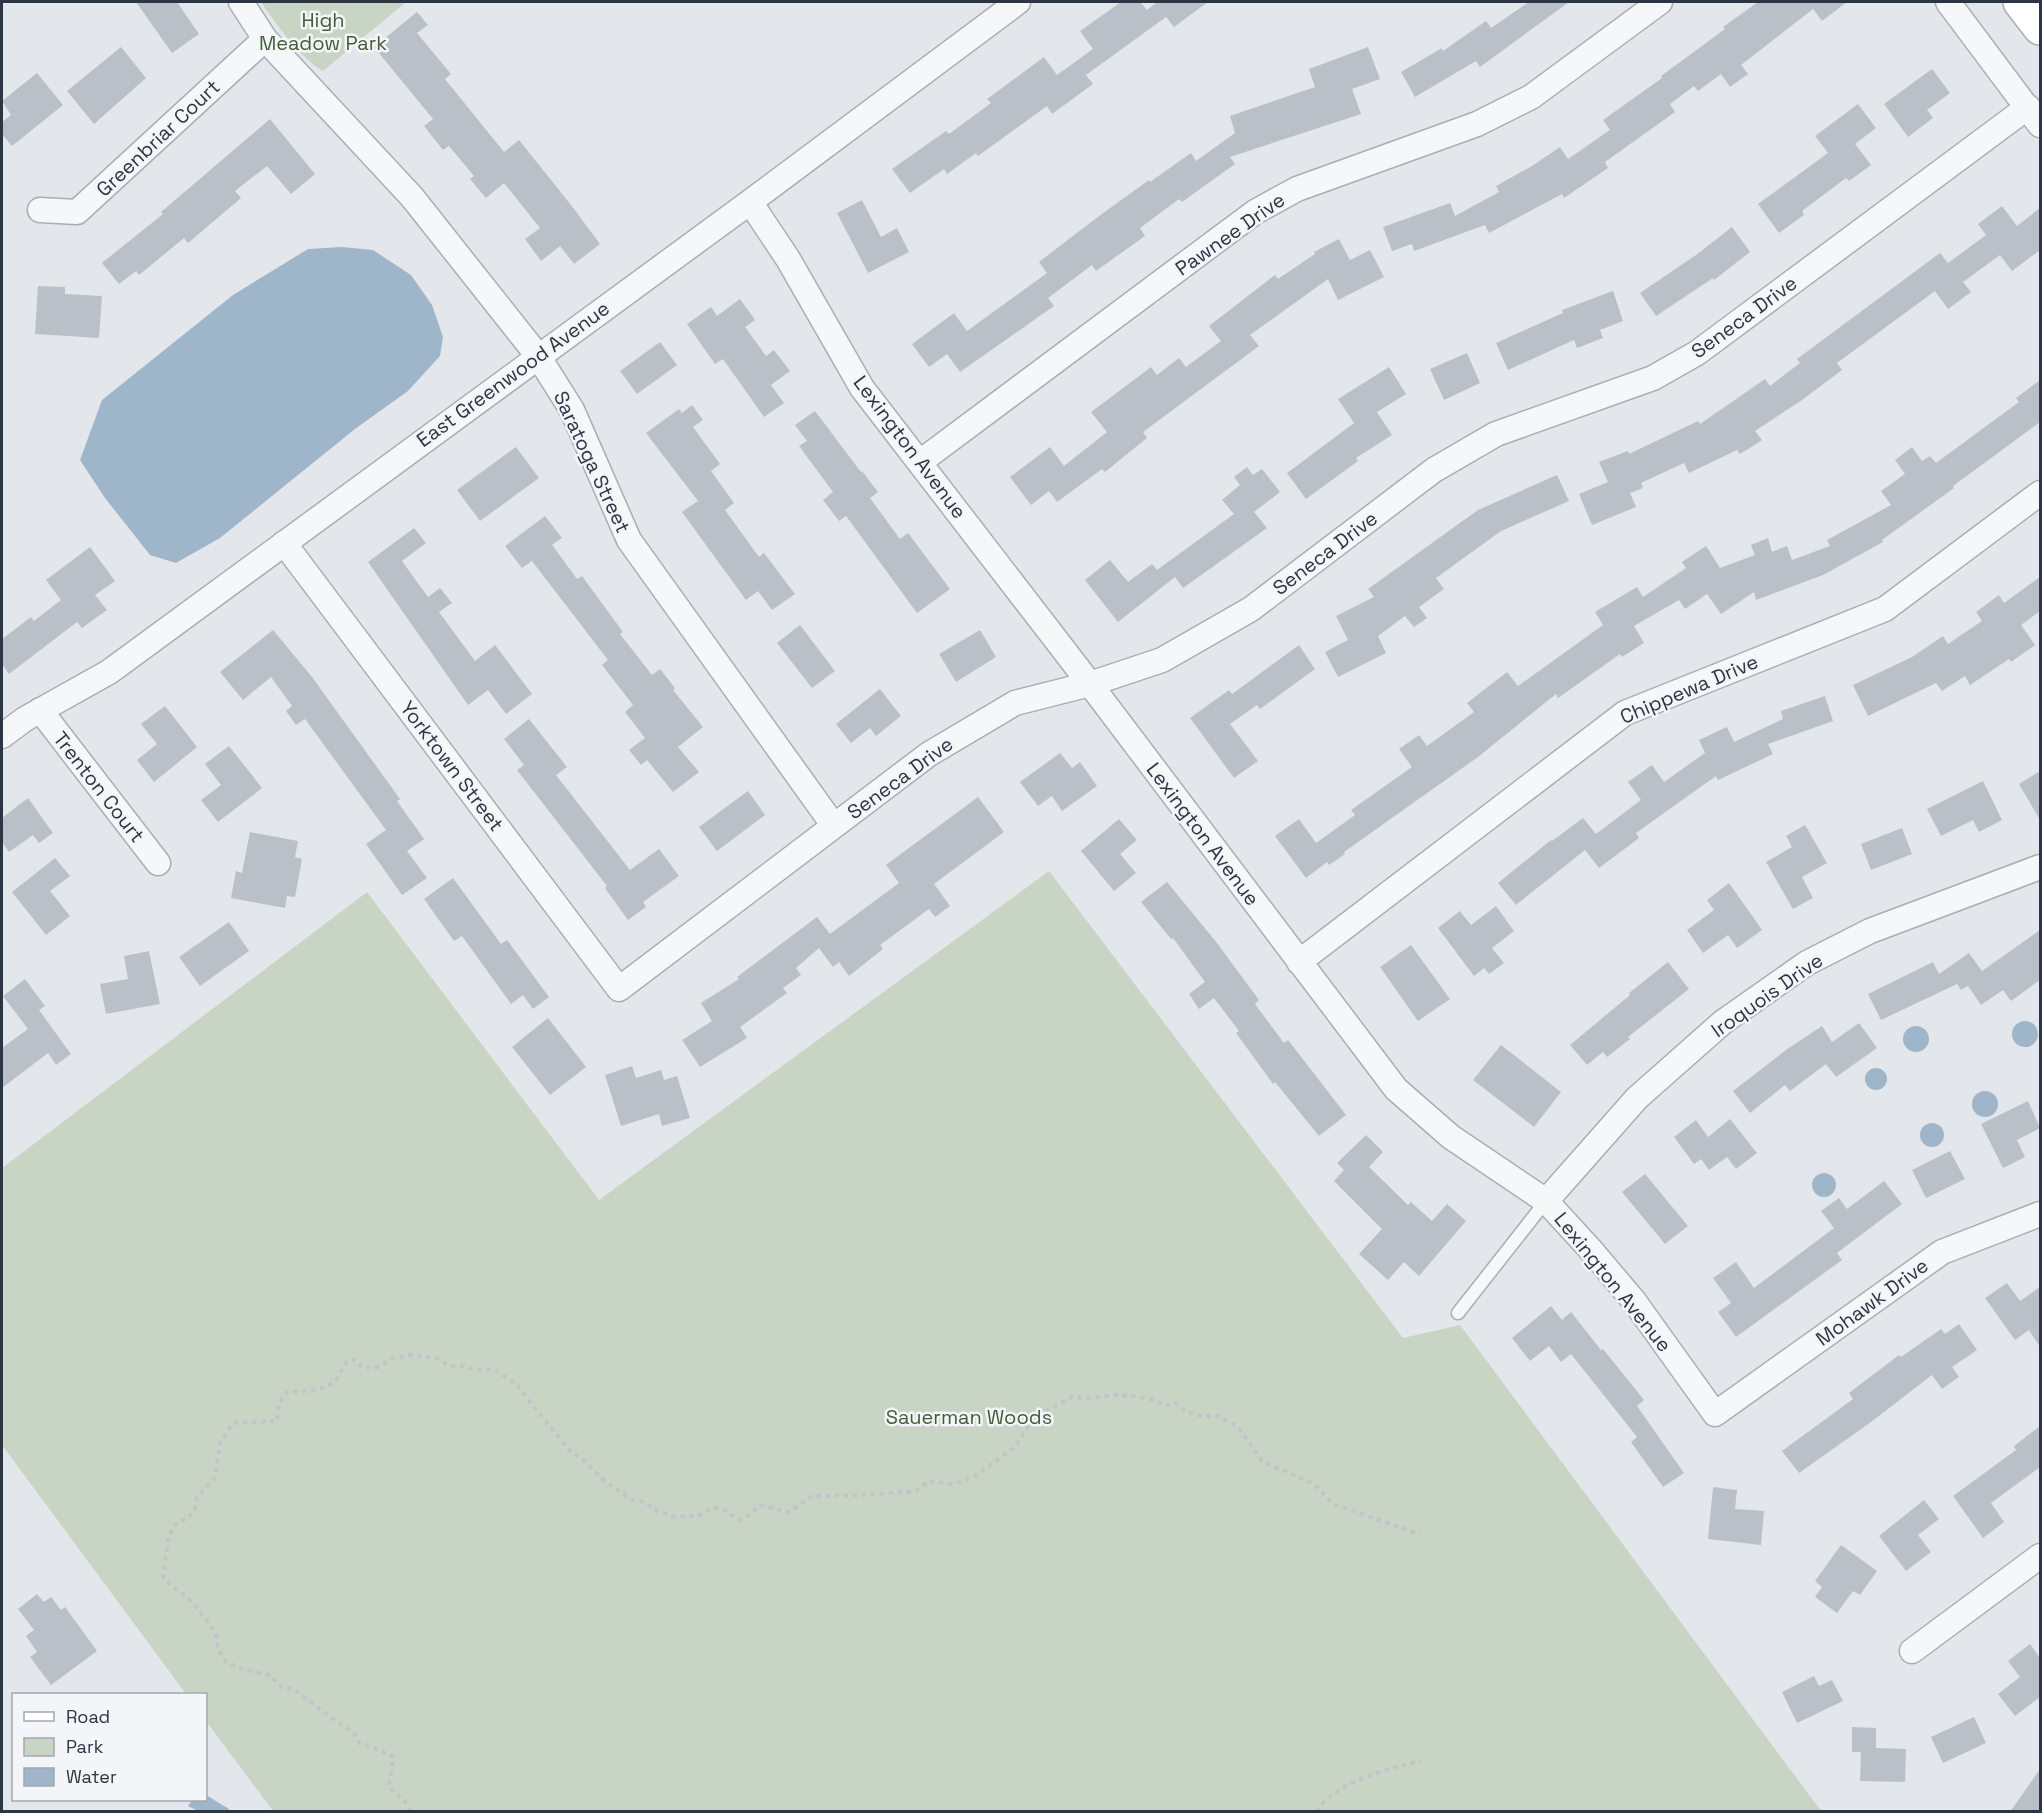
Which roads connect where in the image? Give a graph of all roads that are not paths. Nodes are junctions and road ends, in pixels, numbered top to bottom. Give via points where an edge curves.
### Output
1 (241, 2) edge
2 (1018, 2) edge
3 (1660, 2) edge
4 (1948, 2) edge
5 (265, 39) junction
6 (2034, 116) edge
7 (750, 202) junction
8 (40, 210) dead end
9 (538, 356) junction
10 (920, 462) junction
11 (2040, 493) edge
12 (284, 543) junction
13 (1090, 684) junction
14 (40, 710) junction
15 (2, 736) edge
16 (834, 826) junction
17 (158, 863) dead end
18 (2040, 867) edge
19 (1299, 962) junction
20 (619, 989) joint
21 (1546, 1201) junction
22 (2040, 1214) edge
23 (1458, 1314) dead end
24 (1715, 1414) joint
25 (2040, 1556) edge
26 (1912, 1651) dead end

1 - 5 street, Saratoga Street
2 - 7 street, East Greenwood Avenue
3 - 10 street, Pawnee Drive via 1531,97 1477,124 1297,189 1255,212
4 - 6 street
5 - 8 street, Greenbriar Court via 77,212
5 - 9 street, Saratoga Street via 412,197
6 - 13 street, Seneca Drive via 1697,353 1653,378 1496,434 1434,470 1251,609 1209,635 1162,660
7 - 9 street, East Greenwood Avenue
7 - 10 street, Lexington Avenue via 788,259 861,388
9 - 12 street, East Greenwood Avenue
9 - 16 street, Saratoga Street via 572,410 629,540
10 - 13 street, Lexington Avenue
11 - 19 street, Chippewa Drive via 1885,609 1625,712
12 - 14 street, East Greenwood Avenue via 109,672
12 - 20 street, Yorktown Street
13 - 16 street, Seneca Drive via 1015,703 929,754
13 - 19 street, Lexington Avenue
14 - 15 street, East Greenwood Avenue
14 - 17 street, Trenton Court
16 - 20 street, Seneca Drive
18 - 21 street, Iroquois Drive via 1870,931 1807,963 1723,1022 1637,1098
19 - 21 street, Lexington Avenue via 1396,1089 1451,1137
21 - 23 lane
21 - 24 street, Lexington Avenue via 1634,1301
22 - 24 street, Mohawk Drive via 1942,1252
25 - 26 street

